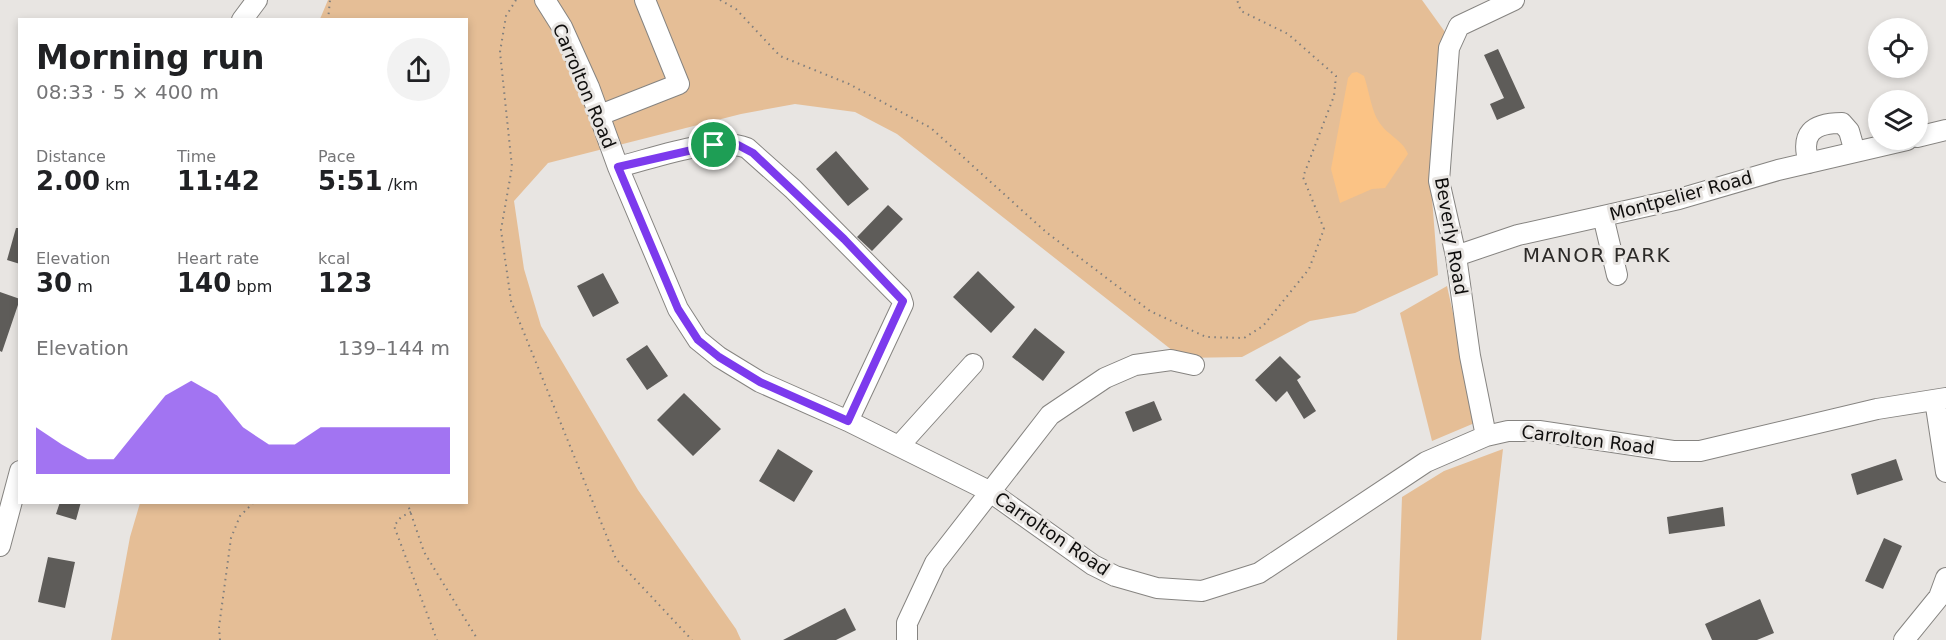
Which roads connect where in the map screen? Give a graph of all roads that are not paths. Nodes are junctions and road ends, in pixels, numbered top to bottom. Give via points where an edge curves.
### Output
1 (257, 0) edge
2 (546, 0) edge
3 (645, 0) edge
4 (1514, 0) edge
5 (244, 18) edge
6 (600, 115) junction
7 (1946, 130) edge
8 (1928, 134) edge
9 (1868, 149) edge
10 (1855, 152) junction
11 (1809, 163) junction
12 (618, 167) junction
13 (1603, 216) junction
14 (1456, 256) junction
15 (1617, 274) dead end
16 (973, 364) dead end
17 (1194, 365) dead end
18 (1940, 399) edge
19 (848, 421) junction
20 (1486, 436) junction
21 (899, 446) junction
22 (1946, 472) edge
23 (18, 478) edge
24 (989, 491) junction
25 (0, 546) edge
26 (1946, 578) edge
27 (907, 640) edge
28 (1904, 640) edge

1 - 5 street
2 - 6 street, Carrolton Road via 562,27
3 - 6 street via 679,84
4 - 14 street, Beverly Road via 1459,26 1449,48 1439,181
6 - 12 street, Carrolton Road
7 - 8 street
9 - 10 street, Montpelier Road
10 - 11 street, Montpelier Road
10 - 11 street via 1849,130 1842,123 1820,126 1806,138
11 - 13 street, Montpelier Road
12 - 19 street, Carrolton Road via 678,309 698,340 760,382
12 - 19 street via 692,148 726,144 747,148 802,197 901,298 903,304
13 - 14 street, Montpelier Road via 1518,235
13 - 15 street
14 - 20 street, Beverly Road
16 - 21 street
17 - 24 street via 1171,360 1135,364 1104,378 1050,415
18 - 20 street, Carrolton Road via 1876,409 1700,451 1673,451 1539,431
18 - 22 street
19 - 21 street, Carrolton Road
20 - 24 street, Carrolton Road via 1426,462 1259,573 1202,591 1157,588 1115,576 1093,565
21 - 24 street, Carrolton Road
23 - 25 street
24 - 27 street via 935,563 907,623
26 - 28 street via 1939,597

